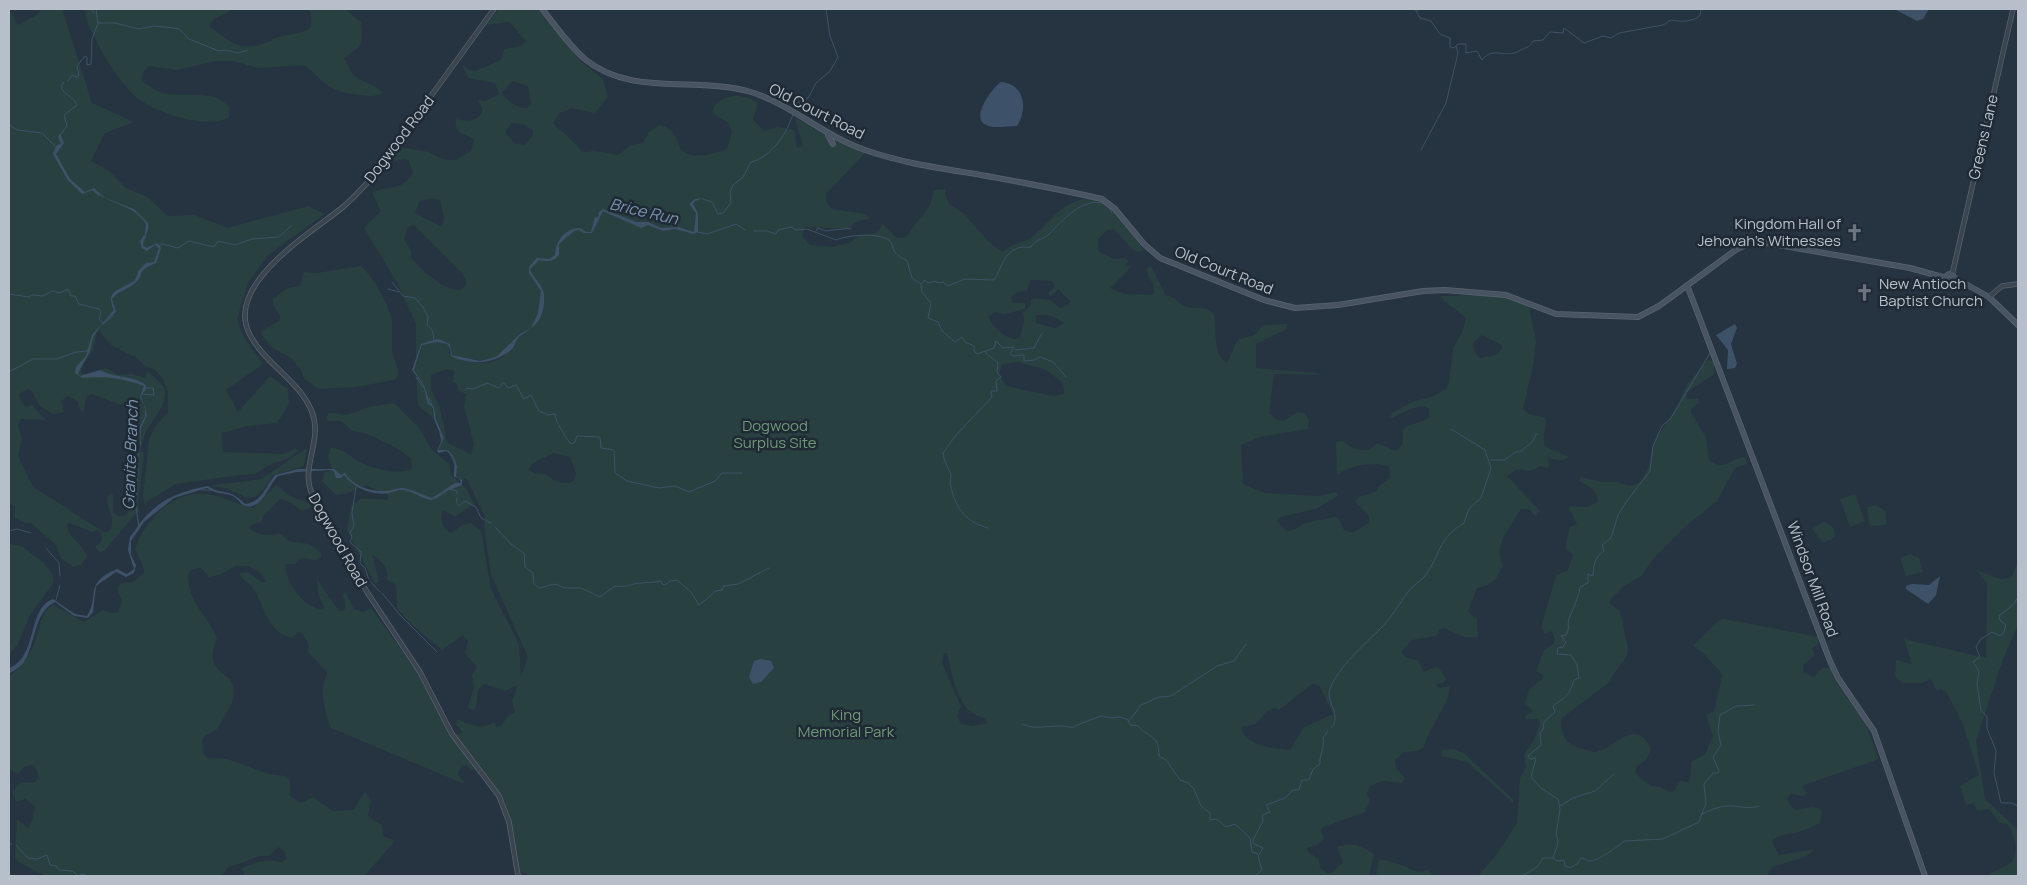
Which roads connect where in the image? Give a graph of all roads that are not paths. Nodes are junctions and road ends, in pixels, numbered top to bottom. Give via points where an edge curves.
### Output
1 (494, 9) edge
2 (542, 9) edge
3 (2013, 9) edge
4 (826, 132) junction
5 (832, 144) dead end
6 (1950, 277) junction
7 (2018, 284) edge
8 (1687, 285) junction
9 (1989, 297) junction
10 (2018, 325) edge
11 (518, 876) edge
12 (1925, 876) edge

1 - 11 street, Dogwood Road via 370,180 274,262 247,302 245,322 251,337 304,398 312,414 315,439 308,471 312,494 363,585 420,672 452,734 499,796 509,822
2 - 4 main road, Old Court Road via 579,54 614,76 639,81 731,87 763,97
3 - 6 street, Greens Lane
4 - 5 main road
4 - 8 main road, Old Court Road via 857,147 902,161 1102,199 1160,258 1288,307 1319,307 1445,290 1506,295 1556,314 1634,317 1646,314
6 - 8 main road, Old Court Road via 1755,241 1737,249
6 - 9 main road, Old Court Road
7 - 9 street via 2002,286
8 - 12 main road, Windsor Mill Road via 1830,661 1874,731
9 - 10 main road, Old Court Road

